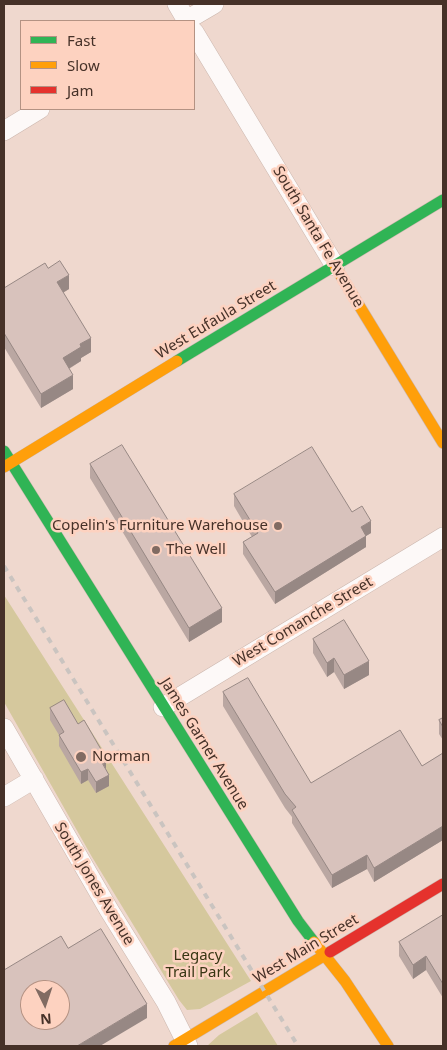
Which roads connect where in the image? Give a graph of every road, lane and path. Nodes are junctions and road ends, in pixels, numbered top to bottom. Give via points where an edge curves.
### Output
1 (177, 4) edge
2 (214, 4) edge
3 (186, 20) edge
4 (193, 20) edge
5 (195, 36) edge
6 (38, 110) edge
7 (4, 131) edge
8 (443, 200) edge
9 (335, 266) junction
10 (443, 443) edge
11 (4, 451) edge
12 (7, 465) edge
13 (443, 537) edge
14 (163, 707) junction
15 (4, 728) edge
16 (34, 779) junction
17 (4, 797) edge
18 (443, 884) edge
19 (325, 955) junction
20 (182, 1044) edge
21 (388, 1046) edge

1 - 3 street, South Santa Fe Avenue
2 - 4 street
5 - 9 street, South Santa Fe Avenue
6 - 7 street
8 - 9 street, West Eufaula Street
9 - 10 street, South Santa Fe Avenue
9 - 12 street, West Eufaula Street
11 - 12 street, James Garner Avenue
12 - 14 street, James Garner Avenue
13 - 14 street, West Comanche Street
14 - 19 street, James Garner Avenue via 298,921
15 - 16 street, South Jones Avenue
16 - 17 street
16 - 20 street, South Jones Avenue via 166,1002
18 - 19 street, West Main Street
19 - 20 street, West Main Street
19 - 21 street, James Garner Avenue

